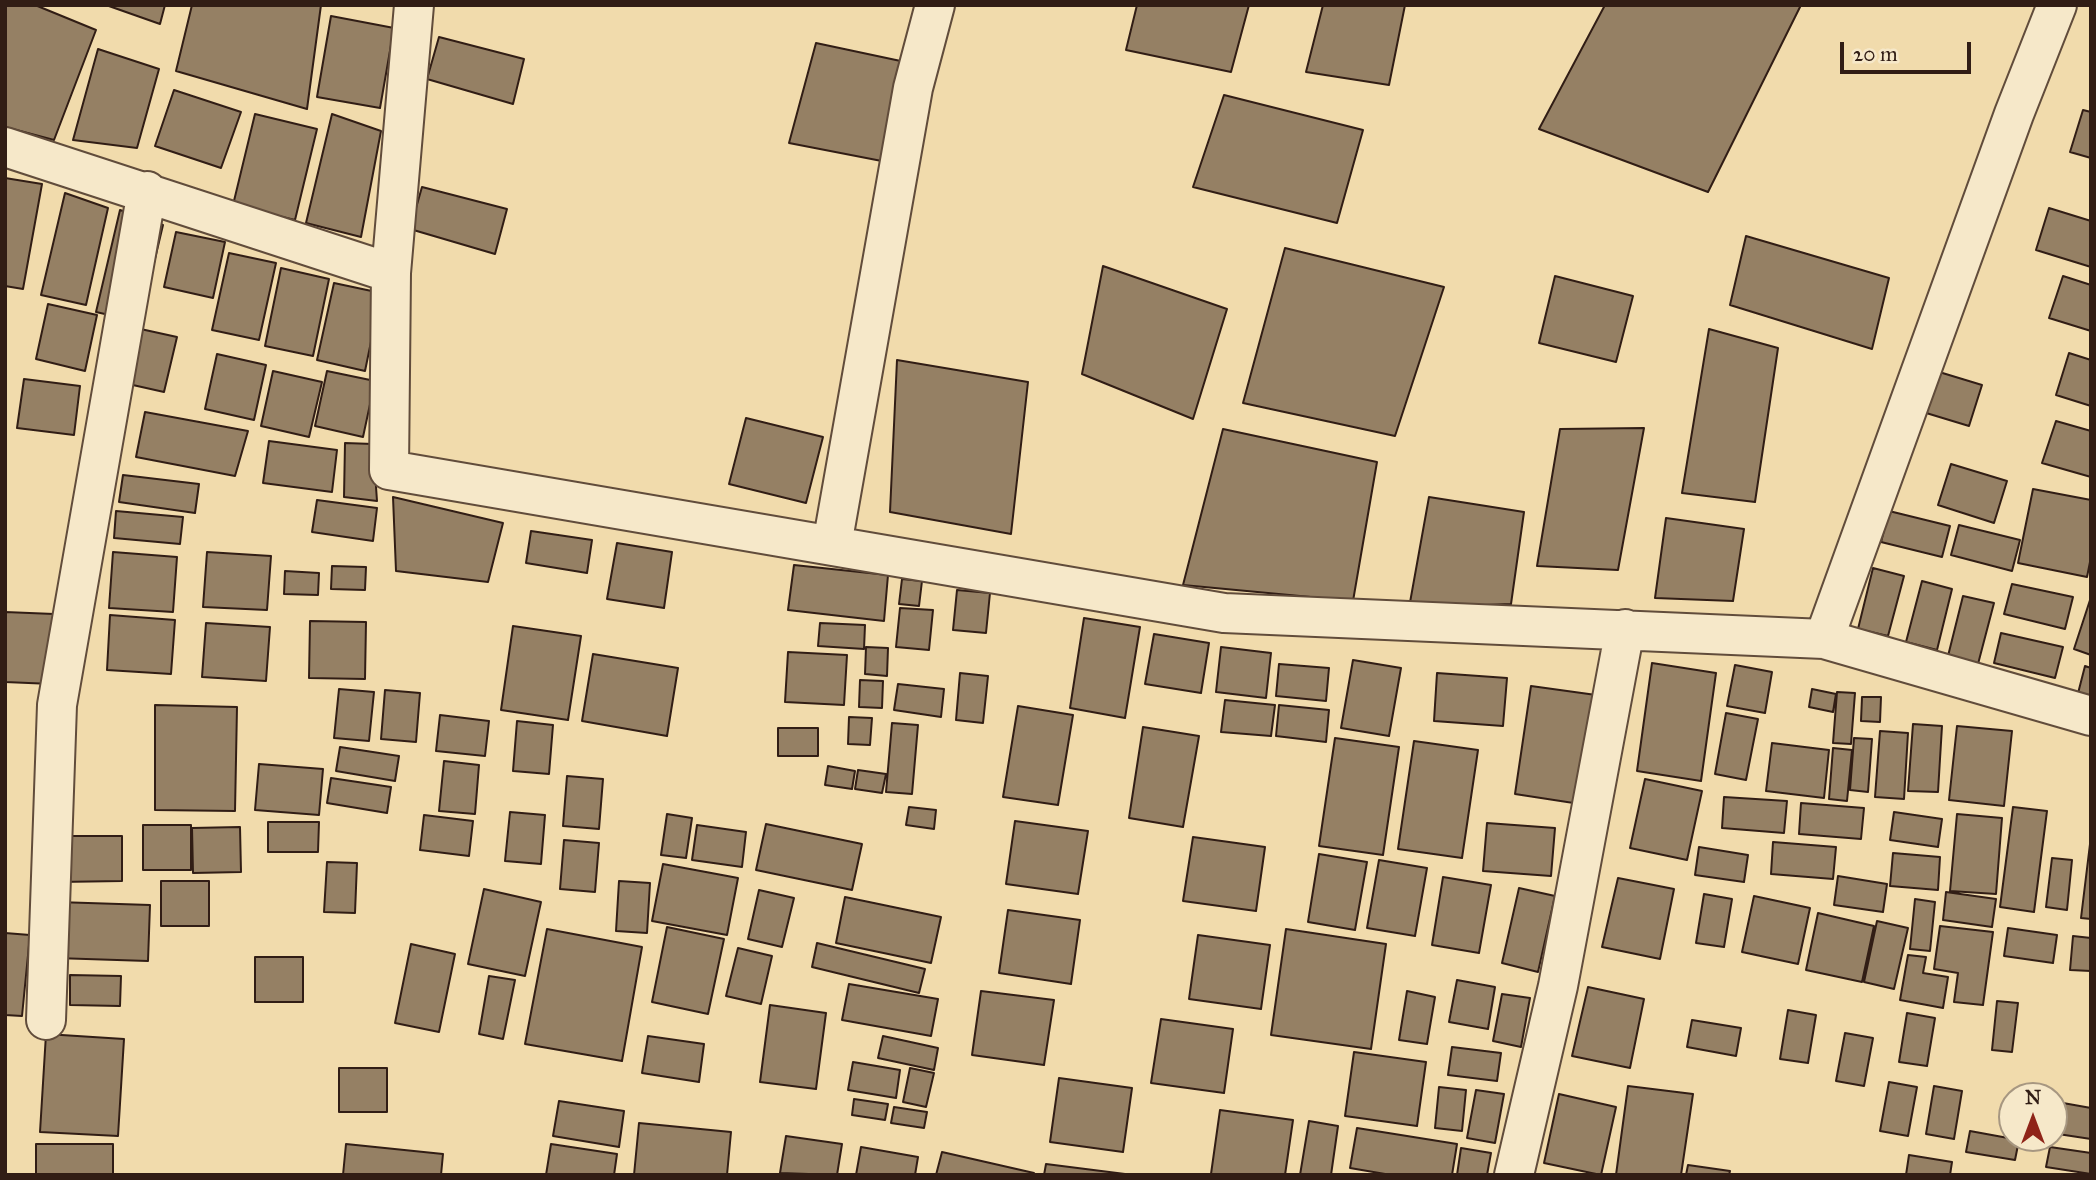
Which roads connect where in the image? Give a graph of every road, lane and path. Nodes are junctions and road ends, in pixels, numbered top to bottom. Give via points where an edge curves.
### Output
1 (414, 5) edge
2 (935, 5) edge
3 (2057, 5) edge
4 (5, 147) edge
5 (146, 191) junction
6 (391, 273) junction
7 (832, 545) junction
8 (1625, 629) junction
9 (1824, 639) junction
10 (2091, 716) edge
11 (46, 1020) dead end
12 (1514, 1175) edge

1 - 6 street
2 - 7 street via 913,88
3 - 9 street
4 - 5 street
5 - 6 street
5 - 11 street via 57,705
6 - 7 street via 389,470
7 - 8 street via 1224,612
8 - 9 street
8 - 12 street via 1558,986
9 - 10 street

